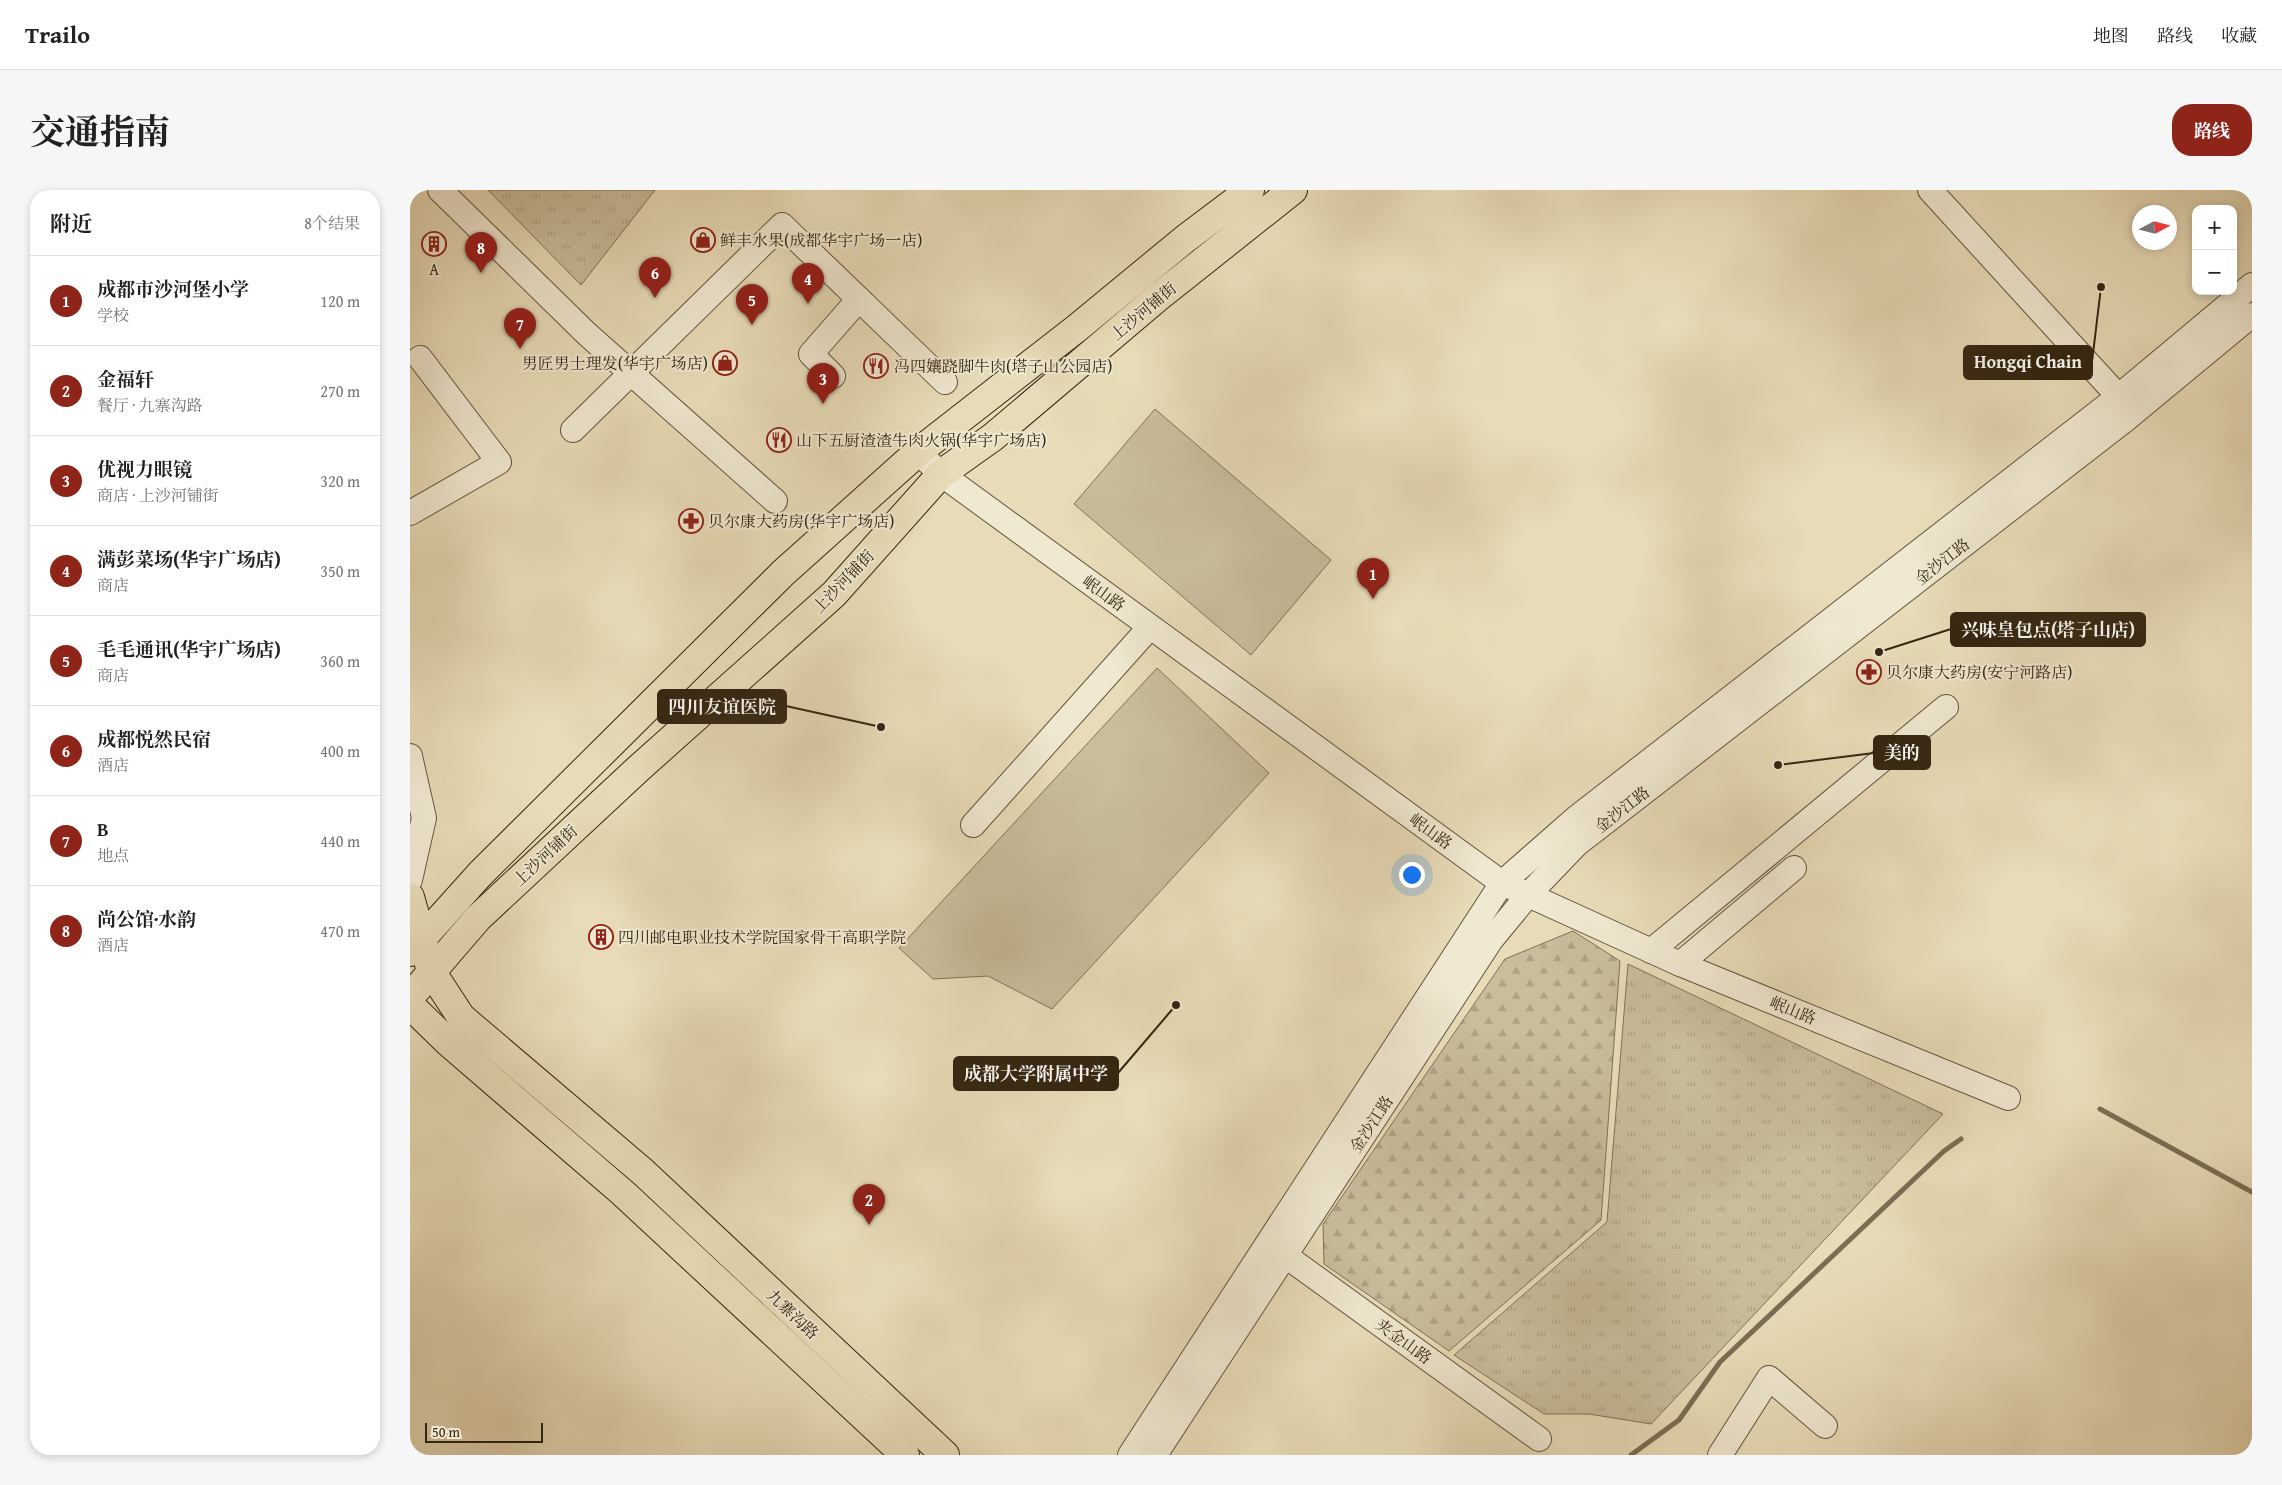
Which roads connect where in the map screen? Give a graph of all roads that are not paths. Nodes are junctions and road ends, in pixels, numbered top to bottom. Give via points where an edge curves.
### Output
1 (440, 190) edge
2 (1250, 190) edge
3 (1293, 190) edge
4 (1930, 190) edge
5 (2252, 285) edge
6 (859, 299) junction
7 (2252, 315) edge
8 (420, 358) dead end
9 (630, 372) junction
10 (833, 376) dead end
11 (945, 382) dead end
12 (2126, 405) junction
13 (573, 430) dead end
14 (918, 452) junction
15 (941, 474) junction
16 (775, 501) dead end
17 (410, 513) edge
18 (1150, 627) junction
19 (1946, 707) dead end
20 (410, 756) edge
21 (973, 825) dead end
22 (1794, 868) dead end
23 (410, 880) edge
24 (1502, 883) junction
25 (1528, 895) junction
26 (410, 897) edge
27 (415, 946) edge
28 (1652, 951) junction
29 (1680, 964) junction
30 (431, 972) junction
31 (410, 997) edge
32 (410, 1005) edge
33 (2008, 1098) dead end
34 (643, 1172) junction
35 (624, 1193) junction
36 (1277, 1249) junction
37 (1825, 1426) dead end
38 (1539, 1439) dead end
39 (905, 1455) edge
40 (945, 1455) edge
41 (1130, 1455) edge
42 (1155, 1455) edge
43 (1720, 1455) edge

1 - 9 street
2 - 14 main road, 上沙河铺街
3 - 15 main road, 上沙河铺街 via 1157,298 993,437
4 - 12 street
5 - 12 street
6 - 9 street via 782,225
6 - 10 street via 811,354
6 - 11 street
7 - 12 street, 金沙江路
8 - 17 street via 499,462
9 - 13 street
9 - 16 street
12 - 24 street via 1576,818
12 - 25 street, 金沙江路 via 1577,844
14 - 15 street, 岷山路
14 - 27 main road, 上沙河铺街 via 783,573 480,874
15 - 18 street, 岷山路
15 - 30 main road, 上沙河铺街 via 834,594 492,904
18 - 21 street
18 - 24 street, 岷山路
19 - 28 street
20 - 23 street via 424,818
22 - 29 street
24 - 25 street, 岷山路
24 - 36 street
25 - 28 street, 岷山路
25 - 36 street, 金沙江路 via 1491,940
26 - 27 main road, 九寨沟路
27 - 30 main road, 九寨沟路
28 - 29 street, 岷山路
29 - 33 street, 岷山路
30 - 31 main road, 上沙河铺街
30 - 34 main road, 九寨沟路 via 461,1017
32 - 35 main road, 九寨沟路 via 449,1043
34 - 35 street
34 - 40 main road, 九寨沟路
35 - 39 main road, 九寨沟路
36 - 38 street, 夹金山路
36 - 41 street, 金沙江路
36 - 42 street, 金沙江路
37 - 43 street via 1769,1378

